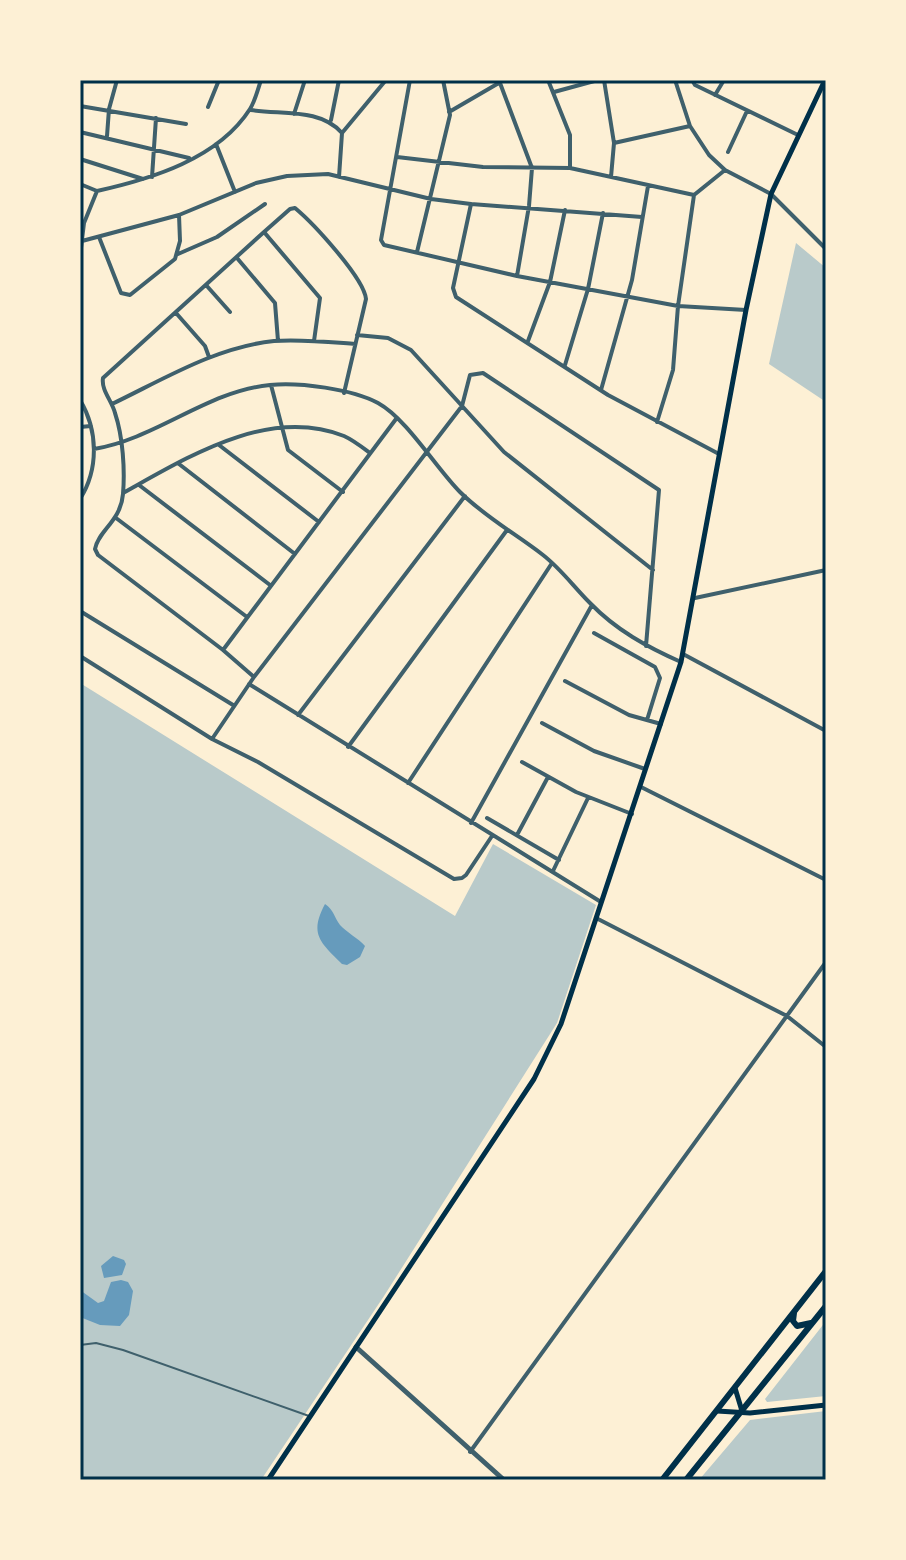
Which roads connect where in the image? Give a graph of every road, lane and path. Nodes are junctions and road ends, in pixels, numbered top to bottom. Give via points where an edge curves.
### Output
1 (117, 80) edge
2 (219, 80) edge
3 (261, 80) edge
4 (305, 80) edge
5 (339, 80) edge
6 (386, 80) edge
7 (410, 80) edge
8 (443, 80) edge
9 (548, 80) edge
10 (601, 80) edge
11 (675, 80) edge
12 (692, 80) edge
13 (724, 80) edge
14 (825, 80) edge
15 (502, 81) edge
16 (554, 92) junction
17 (715, 95) junction
18 (80, 106) edge
19 (208, 107) dead end
20 (109, 109) junction
21 (250, 110) junction
22 (747, 111) junction
23 (449, 112) junction
24 (294, 114) junction
25 (156, 118) junction
26 (331, 120) junction
27 (186, 124) dead end
28 (690, 126) junction
29 (80, 132) edge
30 (342, 133) junction
31 (798, 135) junction
32 (106, 138) junction
33 (614, 143) junction
34 (216, 144) junction
35 (154, 151) junction
36 (728, 152) dead end
37 (397, 157) junction
38 (191, 158) junction
39 (80, 159) edge
40 (438, 162) junction
41 (532, 168) junction
42 (570, 168) junction
43 (725, 170) junction
44 (152, 177) junction
45 (339, 177) junction
46 (611, 177) junction
47 (144, 179) junction
48 (80, 184) edge
49 (648, 185) junction
50 (391, 190) junction
51 (97, 191) junction
52 (235, 192) junction
53 (771, 194) junction
54 (694, 195) junction
55 (431, 199) junction
56 (265, 204) dead end
57 (471, 204) junction
58 (529, 206) junction
59 (565, 210) junction
60 (603, 213) junction
61 (179, 215) junction
62 (642, 217) junction
63 (82, 223) edge
64 (264, 232) junction
65 (99, 237) junction
66 (82, 241) junction
67 (826, 249) edge
68 (417, 252) junction
69 (178, 254) junction
70 (80, 256) edge
71 (236, 257) junction
72 (460, 262) junction
73 (517, 276) junction
74 (550, 282) junction
75 (206, 285) junction
76 (588, 289) junction
77 (627, 296) junction
78 (678, 306) junction
79 (746, 310) junction
80 (230, 312) dead end
81 (176, 313) junction
82 (357, 335) junction
83 (278, 341) junction
84 (314, 341) junction
85 (528, 341) junction
86 (355, 344) junction
87 (209, 357) junction
88 (565, 365) junction
89 (271, 385) junction
90 (601, 390) junction
91 (344, 393) junction
92 (80, 400) edge
93 (112, 404) junction
94 (462, 406) junction
95 (396, 419) junction
96 (657, 422) junction
97 (91, 426) junction
98 (80, 427) edge
99 (280, 427) junction
100 (121, 445) junction
101 (218, 445) junction
102 (94, 449) junction
103 (426, 452) junction
104 (370, 453) junction
105 (721, 456) junction
106 (179, 464) junction
107 (139, 485) junction
108 (343, 492) junction
109 (123, 493) junction
110 (465, 496) junction
111 (80, 499) edge
112 (116, 518) junction
113 (319, 522) junction
114 (507, 530) junction
115 (295, 554) junction
116 (552, 563) junction
117 (653, 570) junction
118 (826, 570) edge
119 (270, 585) junction
120 (695, 598) junction
121 (592, 605) junction
122 (80, 611) edge
123 (247, 617) junction
124 (594, 633) dead end
125 (646, 646) junction
126 (223, 650) junction
127 (683, 654) junction
128 (80, 656) edge
129 (681, 662) junction
130 (254, 677) junction
131 (565, 681) dead end
132 (249, 684) junction
133 (233, 705) junction
134 (298, 715) junction
135 (647, 720) junction
136 (542, 723) dead end
137 (661, 724) junction
138 (826, 731) edge
139 (212, 739) junction
140 (348, 747) junction
141 (522, 762) dead end
142 (647, 770) junction
143 (548, 777) junction
144 (408, 783) junction
145 (641, 787) junction
146 (588, 798) junction
147 (632, 814) junction
148 (487, 818) dead end
149 (471, 823) junction
150 (492, 836) junction
151 (517, 836) junction
152 (559, 860) junction
153 (552, 872) junction
154 (826, 880) edge
155 (603, 903) junction
156 (598, 919) junction
157 (826, 962) edge
158 (787, 1016) junction
159 (826, 1047) edge
160 (826, 1271) edge
161 (826, 1306) edge
162 (795, 1310) junction
163 (813, 1321) junction
164 (80, 1345) edge
165 (356, 1347) junction
166 (735, 1388) junction
167 (826, 1405) edge
168 (717, 1411) junction
169 (742, 1411) junction
170 (310, 1417) junction
171 (470, 1452) junction
172 (268, 1480) edge
173 (504, 1480) edge
174 (662, 1480) edge
175 (686, 1480) edge

1 - 20 street
2 - 19 street
3 - 21 street
4 - 24 street
5 - 26 street
6 - 30 street
7 - 37 street
8 - 23 street
9 - 16 street
10 - 16 street
10 - 33 street
11 - 28 street
12 - 17 street
13 - 17 street
14 - 31 main road
15 - 23 street
15 - 41 street
16 - 42 street via 570,133
17 - 22 street
18 - 20 street
20 - 25 street
20 - 32 street
21 - 24 street
21 - 34 street
22 - 31 street
22 - 36 street
23 - 40 street
24 - 26 street
25 - 27 street
25 - 35 street
26 - 30 street
28 - 33 street
28 - 43 street
29 - 32 street
30 - 45 street
31 - 53 main road
32 - 35 street
33 - 46 street
34 - 38 street
34 - 52 street
35 - 38 street
35 - 44 street
37 - 40 street
37 - 50 street
38 - 44 street
39 - 47 street
40 - 41 street
40 - 55 street
41 - 42 street
41 - 58 street
42 - 46 street
43 - 53 street
43 - 54 street
44 - 47 street
45 - 50 street
45 - 52 street via 287,176
46 - 49 street
47 - 51 street
48 - 51 street
49 - 54 street
49 - 62 street
50 - 55 street
50 - 68 street via 381,240
51 - 63 street
52 - 61 street
53 - 67 street
53 - 79 main road
54 - 78 street
55 - 57 street
55 - 68 street
56 - 69 street via 217,237
57 - 58 street
57 - 72 street
58 - 59 street
58 - 73 street
59 - 60 street
59 - 74 street
60 - 62 street
60 - 76 street
61 - 65 street
61 - 69 street
62 - 77 street
63 - 66 street
64 - 71 street
64 - 82 street via 290,209 297,209 365,291
64 - 84 street via 320,298
65 - 66 street
65 - 69 street via 115,282 126,295 135,294
66 - 70 street
68 - 72 street
71 - 75 street
71 - 83 street via 275,303
72 - 73 street
72 - 85 street via 453,292
73 - 74 street
74 - 76 street
74 - 85 street
75 - 80 street
75 - 81 street
76 - 77 street
76 - 88 street
77 - 78 street
77 - 90 street
78 - 79 street
78 - 96 street via 673,370
79 - 105 main road
81 - 87 street
81 - 93 street via 107,374 102,382
82 - 86 street
82 - 94 street via 388,338 411,350
83 - 84 street
83 - 87 street
84 - 86 street
85 - 88 street
86 - 91 street
87 - 93 street
88 - 90 street
89 - 91 street via 308,385
89 - 99 street
89 - 100 street via 205,405
90 - 96 street
91 - 95 street via 378,403
92 - 97 street
93 - 100 street
94 - 103 street
94 - 117 street via 504,452
94 - 117 street via 470,375 483,373 659,490
95 - 103 street
95 - 104 street
96 - 105 street
97 - 98 street
97 - 102 street
99 - 101 street
99 - 104 street via 328,431
99 - 108 street via 288,450
100 - 102 street
100 - 109 street
101 - 106 street
101 - 113 street
102 - 111 street
103 - 110 street
103 - 130 street
104 - 108 street
105 - 120 main road
106 - 107 street
106 - 115 street
107 - 109 street
107 - 119 street
108 - 113 street
109 - 112 street
110 - 114 street
110 - 134 street
112 - 123 street
112 - 126 street via 96,543 98,555
113 - 115 street
114 - 116 street
114 - 140 street
115 - 119 street
116 - 121 street
116 - 144 street
117 - 125 street
118 - 120 street
119 - 123 street
120 - 127 main road
121 - 125 street
121 - 149 street
122 - 133 street
123 - 126 street
124 - 135 street via 659,671
125 - 129 street
126 - 130 street
127 - 129 main road
127 - 138 street
128 - 139 street
129 - 137 main road
130 - 132 street
131 - 135 street
132 - 133 street
132 - 134 street
133 - 139 street
134 - 140 street
135 - 137 street
136 - 142 street via 594,751
137 - 142 main road
139 - 150 street via 454,879 466,875
140 - 144 street
141 - 143 street
142 - 145 main road
143 - 146 street
143 - 151 street
144 - 149 street
145 - 147 main road
145 - 154 street
146 - 147 street
146 - 152 street
147 - 155 main road
148 - 151 street
149 - 150 street
150 - 153 street
151 - 152 street
152 - 153 street
153 - 155 street
155 - 156 main road
156 - 158 street
156 - 165 main road via 561,1024 534,1079
157 - 158 street
158 - 159 street
158 - 171 street
160 - 162 main road
161 - 163 main road
162 - 163 main road via 797,1326
162 - 166 main road
163 - 169 main road
164 - 170 lane via 123,1350
165 - 170 main road
165 - 171 street
166 - 168 main road
166 - 169 main road
167 - 169 main road
168 - 169 main road
168 - 174 main road
169 - 175 main road
170 - 172 main road
171 - 173 street

